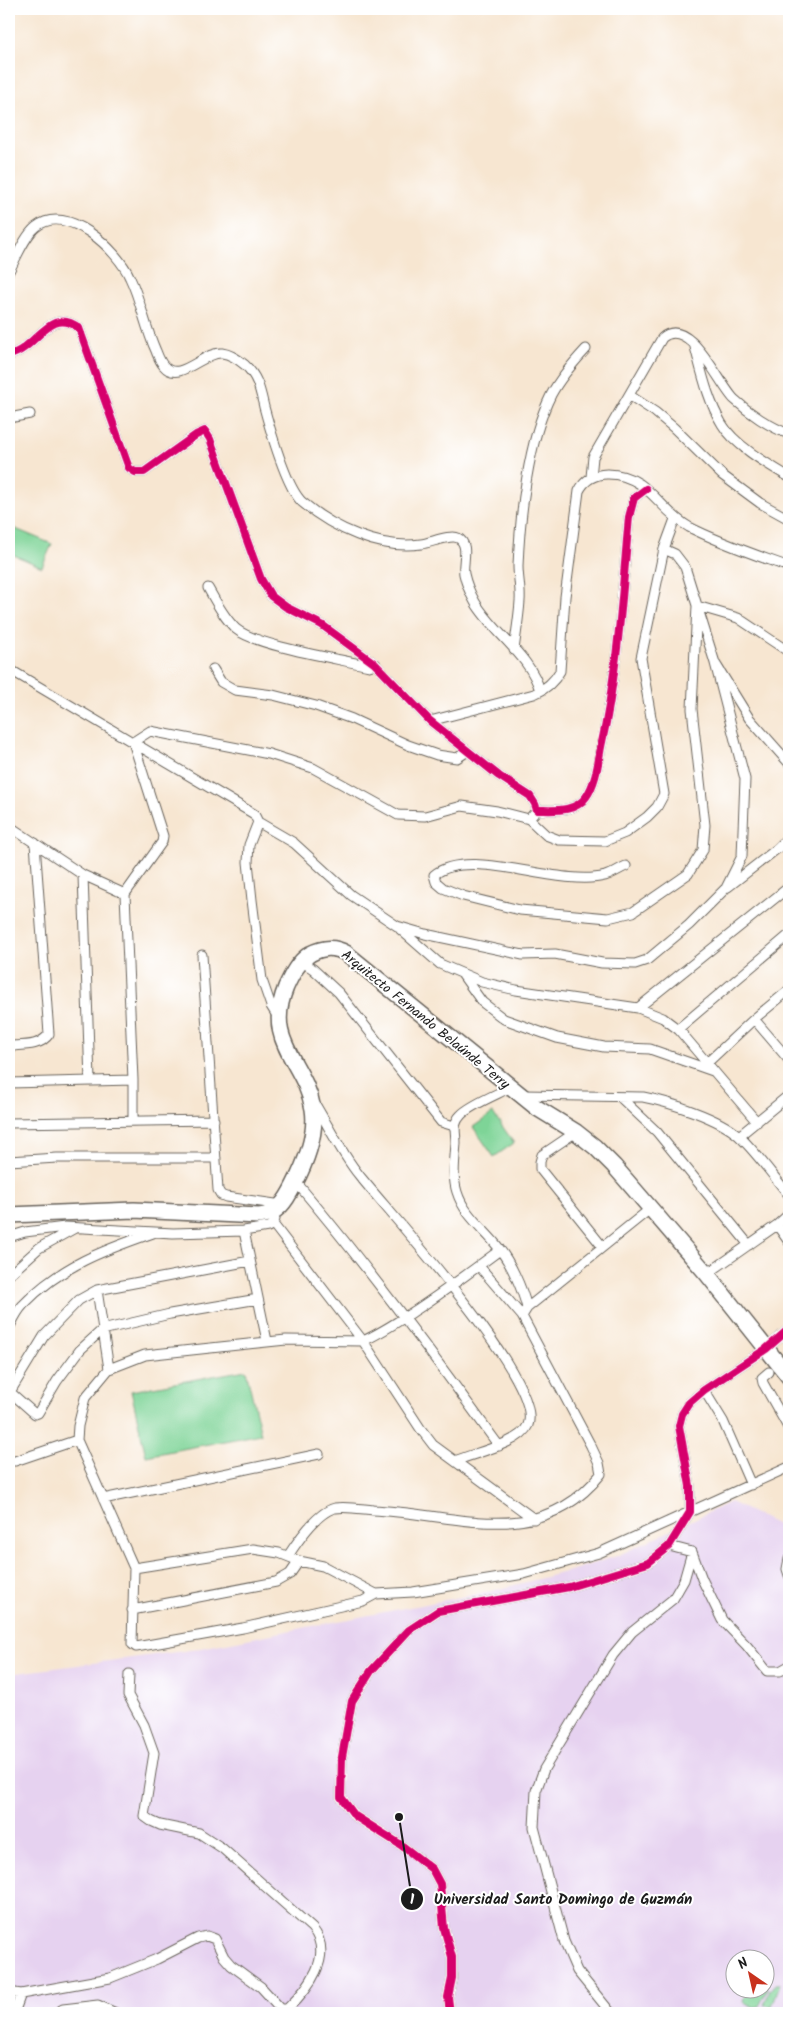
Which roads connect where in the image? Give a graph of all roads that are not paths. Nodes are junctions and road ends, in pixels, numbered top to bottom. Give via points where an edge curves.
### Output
1 (9, 271) edge
2 (694, 345) junction
3 (586, 349) dead end
4 (9, 355) edge
5 (629, 395) junction
6 (30, 414) dead end
7 (9, 418) edge
8 (789, 434) edge
9 (591, 477) junction
10 (789, 477) edge
11 (646, 489) junction
12 (675, 519) junction
13 (789, 519) edge
14 (664, 549) junction
15 (789, 567) edge
16 (208, 588) dead end
17 (697, 606) junction
18 (514, 650) junction
19 (789, 652) edge
20 (715, 663) junction
21 (376, 664) junction
22 (214, 669) dead end
23 (9, 670) edge
24 (540, 691) junction
25 (430, 721) junction
26 (133, 742) junction
27 (468, 751) junction
28 (789, 763) edge
29 (537, 810) junction
30 (529, 819) junction
31 (258, 822) junction
32 (9, 826) edge
33 (789, 837) edge
34 (35, 843) junction
35 (626, 866) dead end
36 (83, 875) junction
37 (789, 887) edge
38 (726, 888) junction
39 (125, 894) junction
40 (397, 926) junction
41 (789, 935) edge
42 (202, 955) dead end
43 (301, 961) junction
44 (461, 973) junction
45 (789, 990) edge
46 (638, 1008) junction
47 (279, 1019) junction
48 (754, 1019) junction
49 (678, 1029) junction
50 (9, 1046) edge
51 (789, 1060) edge
52 (707, 1063) junction
53 (714, 1071) junction
54 (133, 1080) junction
55 (90, 1081) junction
56 (9, 1083) edge
57 (516, 1091) junction
58 (308, 1093) junction
59 (789, 1096) edge
60 (621, 1098) junction
61 (214, 1120) junction
62 (133, 1121) junction
63 (757, 1122) junction
64 (9, 1123) edge
65 (454, 1126) junction
66 (576, 1132) junction
67 (739, 1136) junction
68 (216, 1158) junction
69 (9, 1161) edge
70 (296, 1182) junction
71 (789, 1195) edge
72 (650, 1209) junction
73 (276, 1214) junction
74 (789, 1214) edge
75 (9, 1215) edge
76 (776, 1225) junction
77 (76, 1228) junction
78 (244, 1231) junction
79 (158, 1232) junction
80 (9, 1237) edge
81 (789, 1242) edge
82 (750, 1245) junction
83 (602, 1246) junction
84 (500, 1250) junction
85 (250, 1261) junction
86 (479, 1266) junction
87 (707, 1274) junction
88 (9, 1275) edge
89 (451, 1287) junction
90 (97, 1290) junction
91 (258, 1299) junction
92 (528, 1308) junction
93 (522, 1316) junction
94 (405, 1317) junction
95 (9, 1328) edge
96 (102, 1330) junction
97 (789, 1330) edge
98 (267, 1341) junction
99 (362, 1341) junction
100 (766, 1348) junction
101 (109, 1369) junction
102 (769, 1372) dead end
103 (789, 1377) edge
104 (704, 1390) junction
105 (9, 1392) edge
106 (789, 1429) edge
107 (77, 1440) junction
108 (499, 1446) junction
109 (319, 1454) dead end
110 (9, 1461) edge
111 (454, 1461) junction
112 (789, 1467) edge
113 (751, 1485) junction
114 (103, 1499) junction
115 (690, 1512) junction
116 (534, 1519) junction
117 (669, 1546) junction
118 (692, 1552) junction
119 (288, 1556) junction
120 (789, 1559) edge
121 (299, 1561) junction
122 (134, 1568) junction
123 (789, 1575) edge
124 (376, 1594) junction
125 (132, 1610) junction
126 (789, 1666) edge
127 (129, 1674) dead end
128 (9, 1992) edge
129 (21, 1994) junction
130 (14, 2013) edge
131 (56, 2013) edge
132 (116, 2013) edge
133 (450, 2013) edge
134 (611, 2013) edge

1 - 18 street via 33,230 46,221 73,222 93,235 127,271 150,338 165,368 172,372 180,371 222,353 246,366 260,387 292,489 301,501 350,531 390,544 421,544 452,536 460,539 465,546 463,571 470,593
2 - 5 street via 678,332 665,336
2 - 8 street via 734,398 766,422
2 - 10 street via 722,425 732,437
3 - 18 street via 551,394 530,464 520,532 520,600
4 - 21 street via 25,348 49,325 58,321 72,322 79,328 129,468 135,472 144,472 205,431 261,579 271,596 322,625
5 - 9 street via 593,457
5 - 13 street via 674,428 722,475 760,503
6 - 7 street
9 - 11 street via 602,474 621,476
9 - 24 street via 579,491 565,597 560,671
11 - 12 street
11 - 29 street via 638,493 631,504 614,680 593,782 586,798 576,806 562,810
12 - 14 street
12 - 15 street
14 - 17 street via 675,554 685,567
14 - 30 street via 641,658 664,794 658,807 625,833 605,841 559,840 546,835
16 - 21 street via 225,617 246,635 371,666
17 - 19 street via 738,618
17 - 20 street
17 - 35 street via 692,709 705,825 703,850 688,874 633,912 608,918 520,910 463,896 443,888 434,875 441,869 467,865 587,877 605,876
18 - 24 street via 530,668
20 - 28 street via 749,718
20 - 38 street via 745,779 742,856
21 - 25 street
22 - 27 street via 221,682 235,690 316,706 438,755 457,758
23 - 26 street
24 - 25 street
25 - 27 street
26 - 30 street via 150,731 269,754 313,768 398,814 425,816 462,806
26 - 31 street via 254,814
26 - 39 street via 163,836
27 - 29 street via 530,796
29 - 30 street
31 - 40 street via 294,843 351,895
31 - 47 street via 249,845 252,900 262,980
32 - 34 street
33 - 38 street
34 - 36 street
34 - 50 street via 49,1034 44,1041
36 - 39 street
36 - 55 street
37 - 46 street
38 - 40 street via 657,952 635,964 602,963 555,954 523,955
39 - 54 street
40 - 44 street via 440,964
41 - 49 street
42 - 61 street
43 - 47 main road via 284,992
43 - 57 main road, Arquitecto Fernando Belaúnde Terry via 327,948 346,953
43 - 65 street via 339,993 441,1122
44 - 46 street via 516,990
44 - 53 street via 482,1002 504,1019 558,1038 604,1047 650,1049
45 - 48 street
46 - 49 street via 663,1018
47 - 58 main road via 284,1045
48 - 51 street
48 - 52 street
49 - 52 street
52 - 53 street
53 - 63 street
54 - 55 street
54 - 62 street
55 - 56 street
57 - 60 street
57 - 65 street via 467,1110
57 - 66 main road, Arquitecto Fernando Belaúnde Terry
58 - 70 main road via 313,1109 313,1132
58 - 89 street via 358,1174
59 - 63 street
60 - 67 street via 643,1097 662,1101 725,1126
60 - 82 street via 657,1132
61 - 62 street
61 - 68 street
62 - 64 street
63 - 67 street
65 - 84 street via 458,1194 468,1214
66 - 72 main road, Arquitecto Fernando Belaúnde Terry via 614,1166
66 - 83 street via 542,1155 540,1168
67 - 71 street
68 - 69 street
68 - 73 street via 221,1195 251,1202
70 - 73 main road
70 - 94 street
72 - 83 street
72 - 87 main road, Arquitecto Fernando Belaúnde Terry
73 - 75 main road via 134,1210
73 - 78 street via 263,1229
73 - 99 street
74 - 76 street
76 - 81 street
76 - 82 street
77 - 79 street
77 - 80 street via 25,1232
77 - 88 street via 39,1248
78 - 79 street
78 - 85 street
79 - 95 street via 104,1250 52,1278 22,1306
82 - 87 street
83 - 92 street
84 - 86 street
84 - 92 street
85 - 90 street
85 - 91 street
86 - 89 street
86 - 93 street
87 - 100 main road, Arquitecto Fernando Belaúnde Terry
89 - 94 street
89 - 108 street via 501,1352 523,1392 530,1417 528,1425 523,1434
90 - 96 street
90 - 105 street via 79,1300 44,1336
91 - 96 street
91 - 98 street
92 - 93 street
93 - 116 street via 591,1446 601,1474 578,1497
94 - 99 street
94 - 108 street
96 - 101 street
96 - 105 street via 80,1350 38,1414
97 - 100 street
98 - 99 street
98 - 101 street via 144,1355
99 - 111 street via 433,1445
100 - 103 main road, Arquitecto Fernando Belaúnde Terry
100 - 104 street
101 - 107 street via 85,1398
102 - 106 street via 762,1378 763,1383
104 - 113 street via 723,1421
104 - 115 street via 689,1403 679,1426 690,1486
107 - 110 street via 15,1462
107 - 114 street
108 - 111 street
109 - 114 street
111 - 116 street
112 - 113 street
113 - 115 street
114 - 122 street
115 - 117 street
115 - 124 street via 599,1553 524,1574 413,1592
116 - 119 street via 471,1522 392,1511 334,1508 300,1538
117 - 118 street
117 - 133 street via 648,1563 598,1579 438,1611 409,1630 371,1671 352,1701 342,1757 341,1797 355,1816 432,1869 440,1884 444,1928 452,1957 448,1996
118 - 126 street via 722,1620 732,1632 767,1671 780,1671
118 - 134 street via 684,1580 672,1599 632,1632 613,1655 544,1769 536,1792 534,1828 564,1941 577,1971
119 - 121 street
119 - 122 street via 253,1549
120 - 123 street
121 - 124 street via 323,1566
121 - 125 street via 290,1574 276,1582
122 - 125 street
124 - 125 street via 338,1607 142,1648 132,1644
127 - 129 street via 128,1695 154,1753 144,1816 160,1825 198,1833 222,1848 312,1928 321,1942 314,1976 304,1993 287,2009 282,2009 224,1957 215,1939 207,1936 110,1978
128 - 129 street
129 - 130 street
131 - 132 street via 63,2009 98,2005

